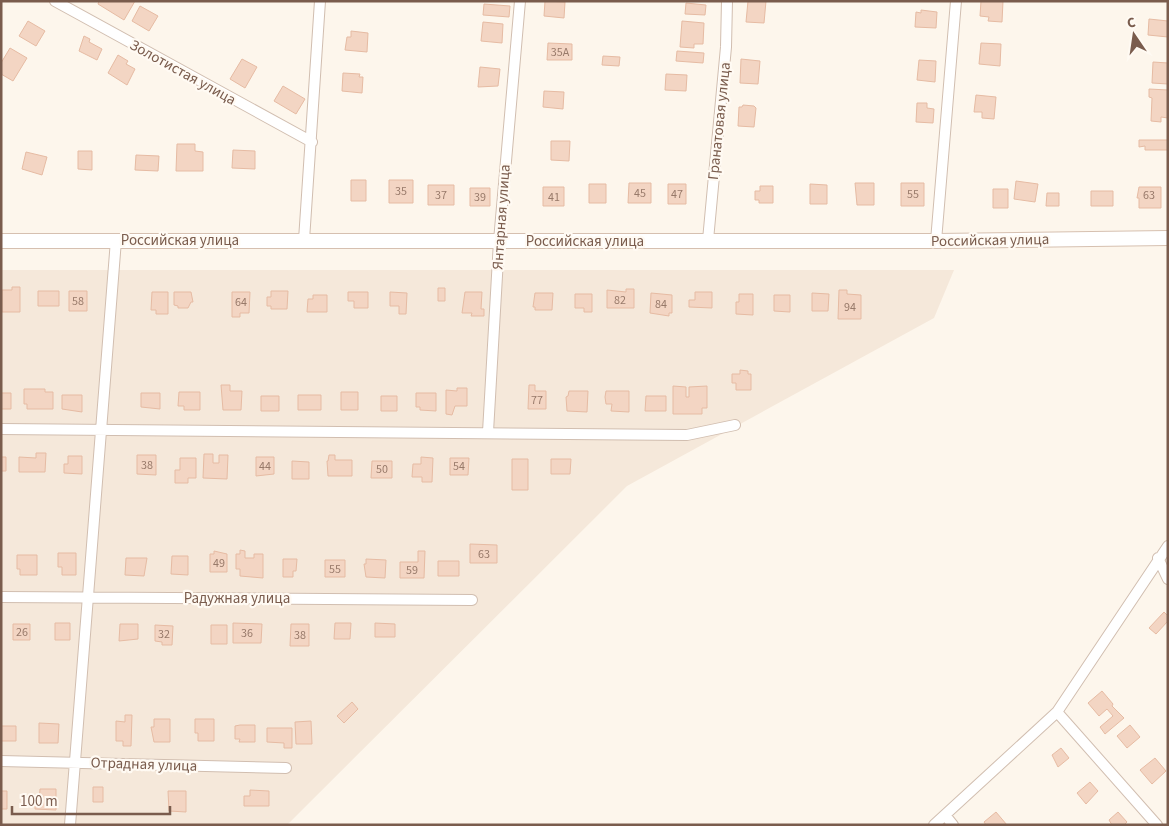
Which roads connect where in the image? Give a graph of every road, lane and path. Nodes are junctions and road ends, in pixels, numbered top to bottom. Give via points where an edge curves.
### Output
1 (55, 1) edge
2 (320, 1) edge
3 (520, 1) edge
4 (727, 1) edge
5 (956, 1) edge
6 (312, 142) junction
7 (1168, 238) edge
8 (116, 240) junction
9 (304, 240) junction
10 (708, 240) junction
11 (1, 241) edge
12 (499, 241) junction
13 (936, 241) junction
14 (735, 425) dead end
15 (102, 428) junction
16 (1, 429) edge
17 (488, 432) junction
18 (1168, 546) edge
19 (1158, 558) junction
20 (1168, 579) edge
21 (1, 598) edge
22 (88, 598) junction
23 (472, 600) dead end
24 (1057, 712) junction
25 (1, 761) edge
26 (76, 762) junction
27 (286, 768) dead end
28 (945, 815) junction
29 (70, 825) edge
30 (934, 825) edge
31 (953, 825) edge
32 (1157, 825) edge

1 - 6 street, Золотистая улица
2 - 6 street
3 - 12 street, Янтарная улица
4 - 10 street, Гранатовая улица via 726,47
5 - 13 street
6 - 9 street
7 - 13 main road, Российская улица
8 - 9 main road, Российская улица
8 - 11 main road, Российская улица
8 - 15 street
9 - 12 main road, Российская улица
10 - 12 main road, Российская улица
10 - 13 main road, Российская улица
12 - 17 street, Янтарная улица
14 - 17 street via 687,435
15 - 16 street
15 - 17 street
15 - 22 street
18 - 19 street
19 - 20 street
19 - 24 street
21 - 22 street, Радужная улица
22 - 23 street, Радужная улица
22 - 26 street
24 - 28 street
24 - 32 street
25 - 26 street, Отрадная улица
26 - 27 street, Отрадная улица
26 - 29 street
28 - 30 street
28 - 31 street

